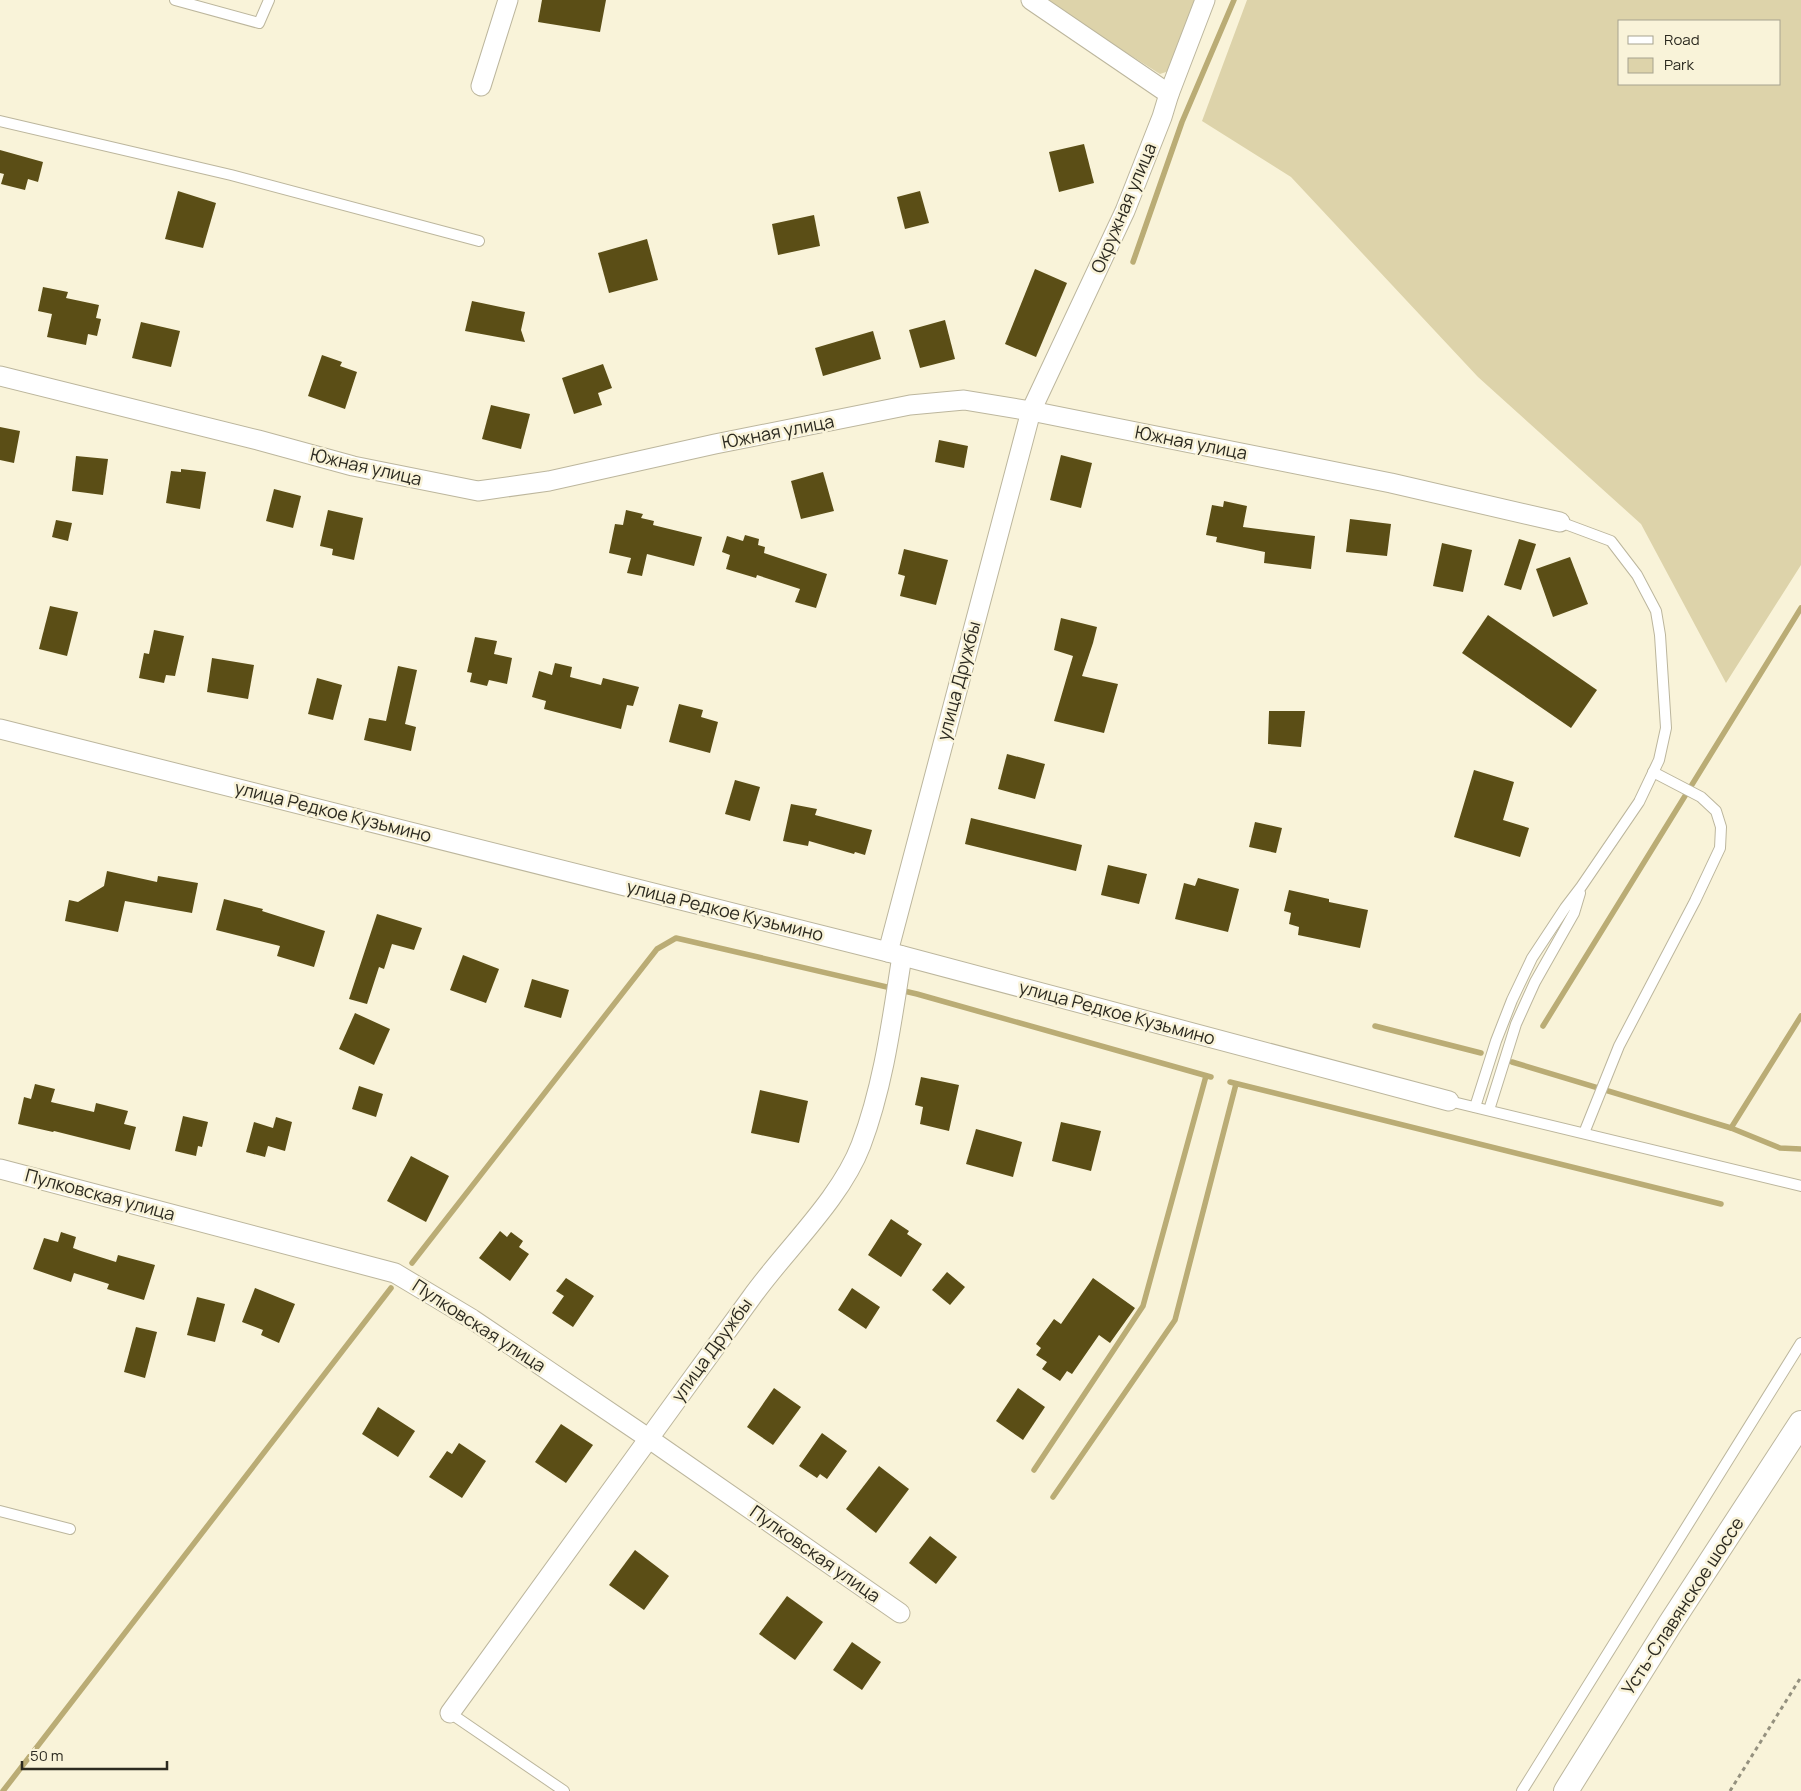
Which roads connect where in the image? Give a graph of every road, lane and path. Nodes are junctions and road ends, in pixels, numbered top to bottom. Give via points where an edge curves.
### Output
1 (175, 0) edge
2 (268, 0) edge
3 (508, 0) edge
4 (1031, 0) edge
5 (1205, 0) edge
6 (481, 86) dead end
7 (1169, 94) junction
8 (0, 121) edge
9 (479, 241) dead end
10 (0, 376) edge
11 (1031, 411) junction
12 (1560, 522) joint
13 (0, 729) edge
14 (1654, 772) junction
15 (1581, 887) junction
16 (895, 954) junction
17 (1449, 1101) joint
18 (1475, 1107) junction
19 (1489, 1110) junction
20 (1584, 1133) junction
21 (0, 1169) edge
22 (1801, 1186) edge
23 (1801, 1343) edge
24 (1801, 1423) edge
25 (648, 1438) junction
26 (0, 1511) edge
27 (70, 1529) dead end
28 (900, 1613) dead end
29 (1801, 1678) edge
30 (450, 1714) joint
31 (564, 1791) edge
32 (1522, 1791) edge
33 (1566, 1791) edge
34 (1730, 1791) edge

1 - 2 lane via 259,23
3 - 6 street
4 - 7 street
5 - 7 street, Окружная улица
7 - 11 street, Окружная улица via 1125,211
8 - 9 lane via 230,175
10 - 11 street, Южная улица via 353,466 478,491 549,481 910,405 964,400
11 - 12 street, Южная улица via 1391,483
11 - 16 street, улица Дружбы
12 - 14 lane via 1611,541 1637,575 1656,611 1666,728 1660,760
13 - 16 street, улица Редкое Кузьмино
14 - 15 lane via 1639,802
14 - 20 lane via 1701,797 1716,811 1721,827 1720,848 1619,1046
15 - 18 lane via 1532,958 1496,1041
15 - 19 lane via 1574,914 1535,982 1516,1024
16 - 17 street, улица Редкое Кузьмино
16 - 25 street, улица Дружбы via 887,1050 861,1146 840,1186 754,1294
17 - 18 lane
18 - 19 lane
19 - 20 lane
20 - 22 lane
21 - 25 street, Пулковская улица via 395,1273 472,1319
23 - 32 lane
24 - 33 street, Усть-Славянское шоссе
25 - 28 street, Пулковская улица
25 - 30 street, улица Дружбы
26 - 27 lane
29 - 34 path
30 - 31 lane

